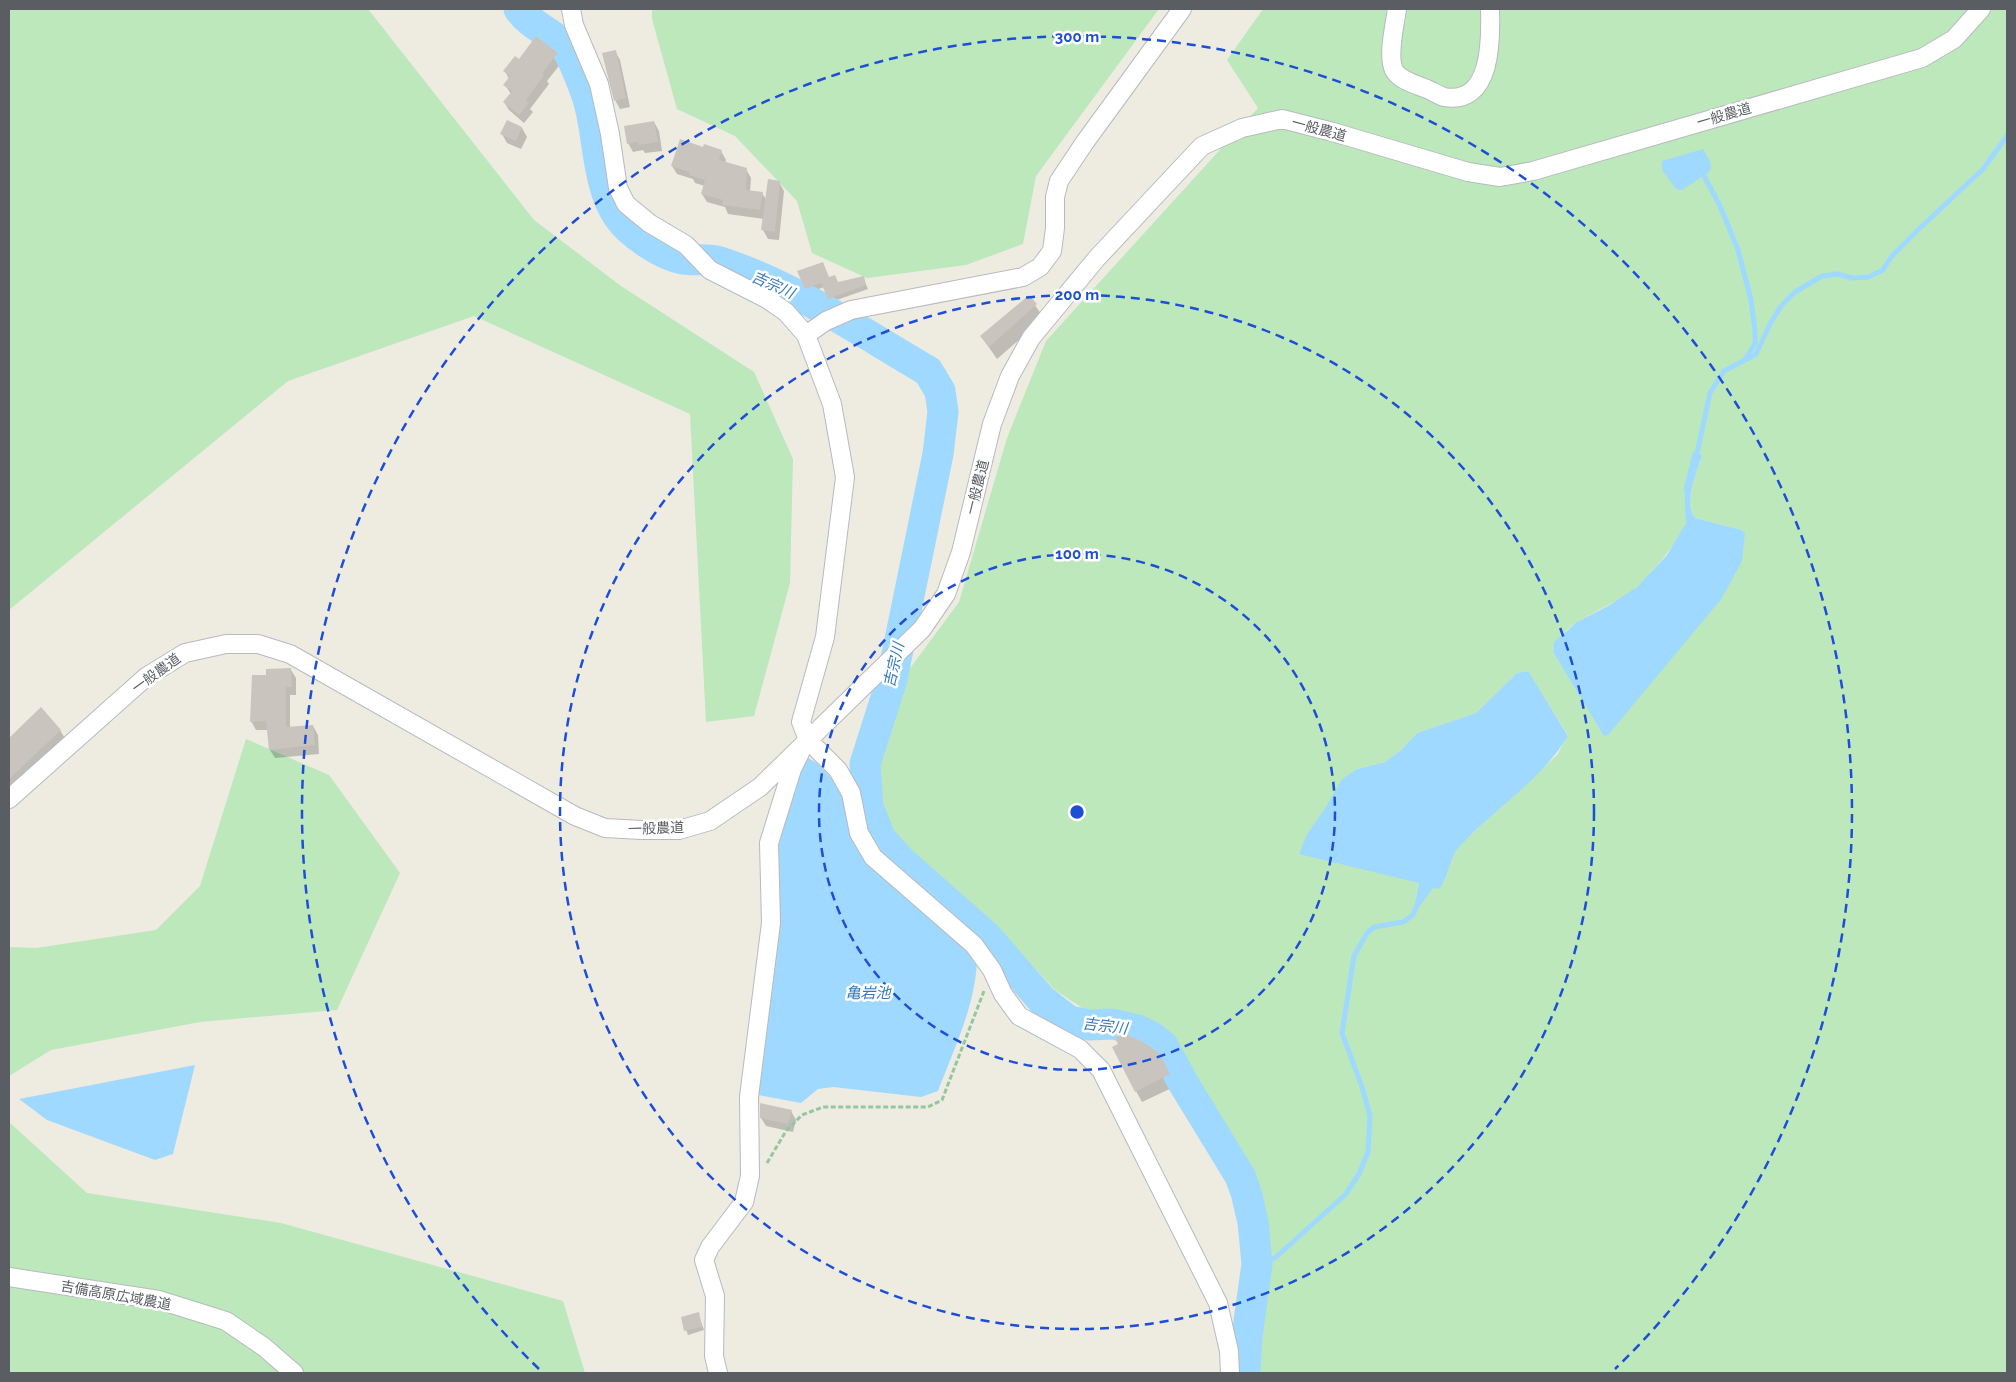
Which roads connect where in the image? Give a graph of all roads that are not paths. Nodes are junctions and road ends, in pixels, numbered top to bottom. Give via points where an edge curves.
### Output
1 (571, 9) edge
2 (1182, 9) edge
3 (1397, 9) edge
4 (1490, 9) edge
5 (1981, 9) edge
6 (806, 335) junction
7 (808, 740) junction
8 (9, 798) edge
9 (9, 1278) edge
10 (294, 1373) edge
11 (718, 1373) edge
12 (1230, 1373) edge

1 - 6 street via 574,25 599,84 618,188 626,204 649,223 686,245 710,270 786,312
2 - 6 street via 1059,181 1054,198 1052,251 1040,267 1023,277 851,310 826,321
3 - 4 street via 1391,60 1394,71 1444,97 1461,97 1476,88 1485,72 1491,34
5 - 7 street, 一般農道 via 1954,39 1922,58 1533,171 1500,177 1468,172 1282,119 1242,128 1202,146 1097,258 1031,338 1010,376 992,424 961,552 946,594 922,629
6 - 7 street via 832,404 844,477 825,637 801,722
7 - 8 street, 一般農道 via 760,787 710,821 679,830 605,828 575,816 290,654 258,644 226,644 184,653 146,677
7 - 11 street via 792,769 769,843 771,924 750,1097 750,1176 744,1202 704,1260 715,1296 714,1356
7 - 12 street via 838,770 851,793 859,833 873,857 974,945 1019,1016 1080,1049 1101,1070 1218,1302 1229,1351
9 - 10 street, 吉備高原広域農道 via 159,1300 226,1321

